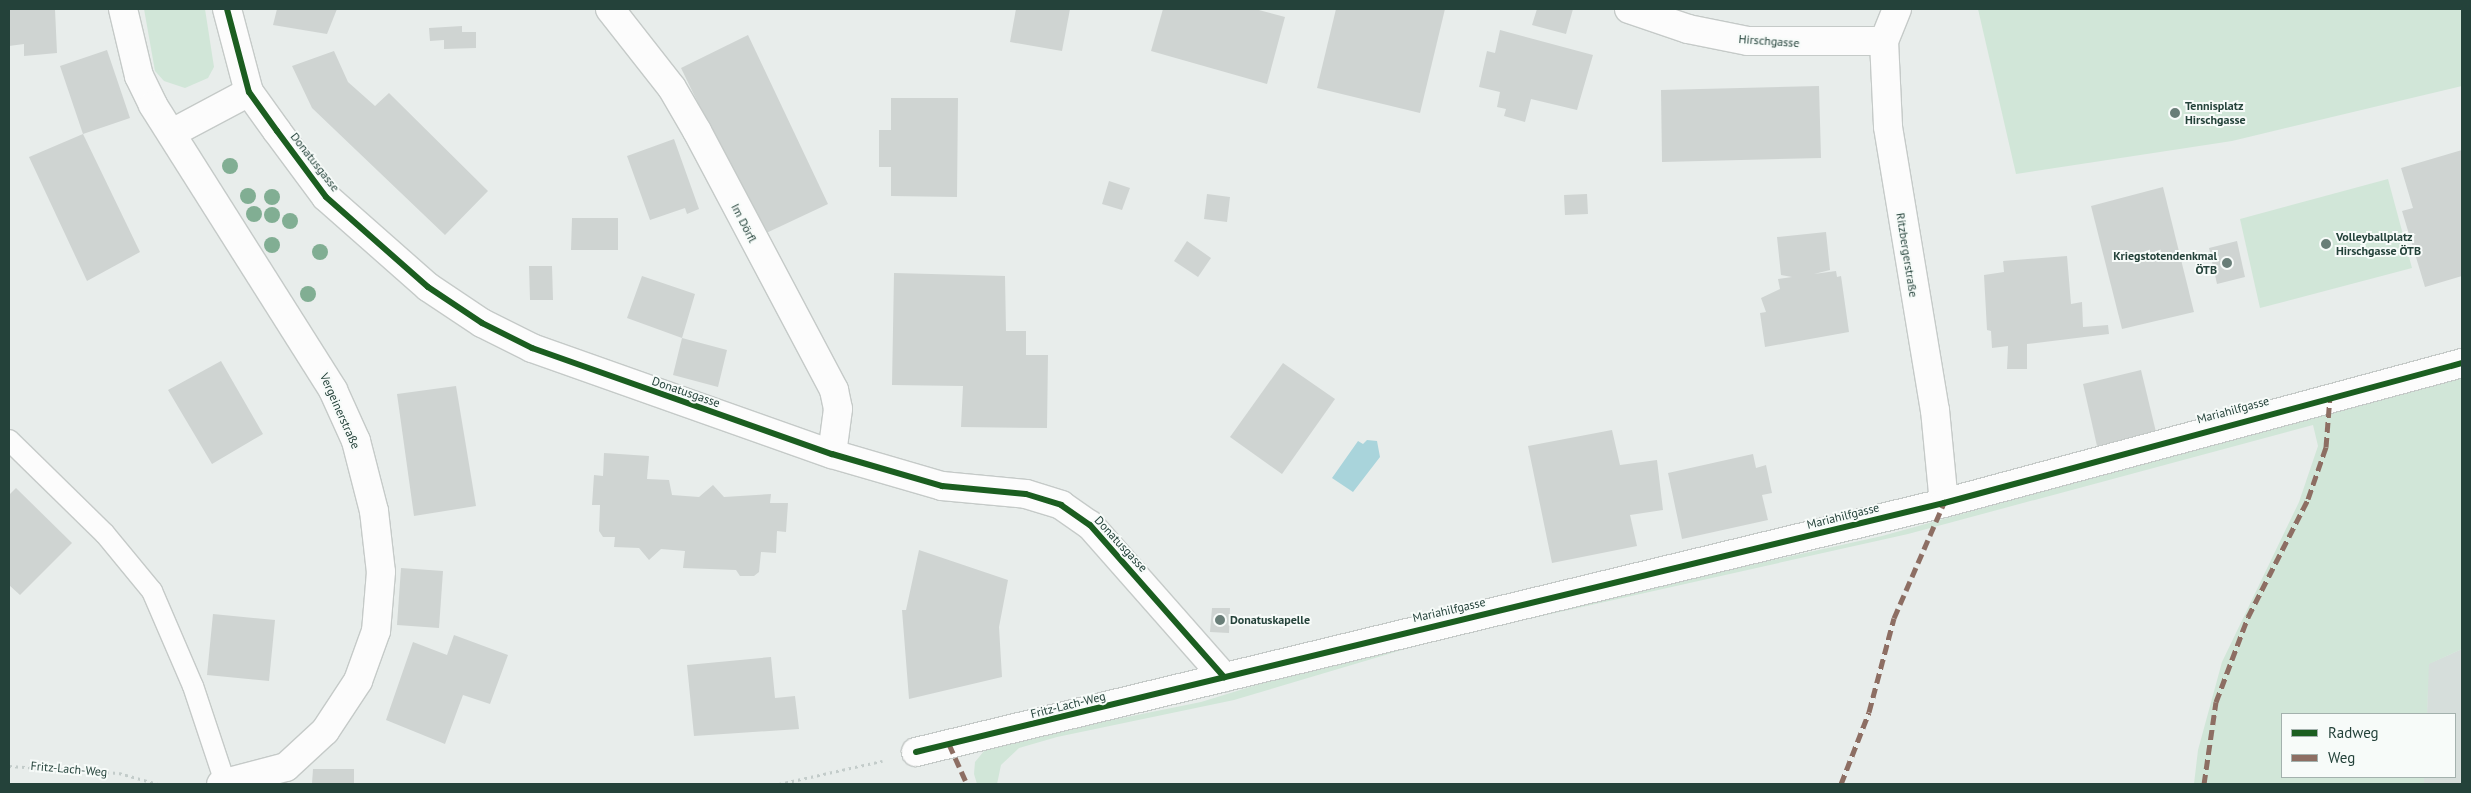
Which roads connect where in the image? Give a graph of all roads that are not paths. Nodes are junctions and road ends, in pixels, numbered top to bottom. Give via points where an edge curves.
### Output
1 (123, 9) edge
2 (228, 9) edge
3 (610, 9) edge
4 (1629, 9) edge
5 (1896, 9) edge
6 (1884, 41) junction
7 (249, 92) junction
8 (172, 133) junction
9 (2462, 363) edge
10 (9, 440) edge
11 (832, 454) junction
12 (1944, 503) junction
13 (1224, 677) junction
14 (916, 752) road end
15 (223, 783) edge

1 - 8 street, Vergeinerstraße via 139,76
2 - 7 street, Donatusgasse
3 - 11 street, Im Dörfl via 672,88 834,390 838,409
4 - 6 street, Hirschgasse via 1688,29 1748,41
5 - 6 street, Ritzbergerstraße
6 - 12 street, Ritzbergerstraße via 1888,127 1935,410
7 - 8 street
7 - 11 street, Donatusgasse via 326,197 428,288 482,323 624,382
8 - 15 street, Vergeinerstraße via 333,390 356,441 374,512 381,572 376,631 361,673 325,731 286,767
9 - 12 street, Mariahilfgasse
10 - 15 lane via 105,534 152,591 193,686
11 - 13 street, Donatusgasse via 942,486 1026,494 1060,505 1090,525
12 - 13 street, Mariahilfgasse
13 - 14 street, Fritz-Lach-Weg

